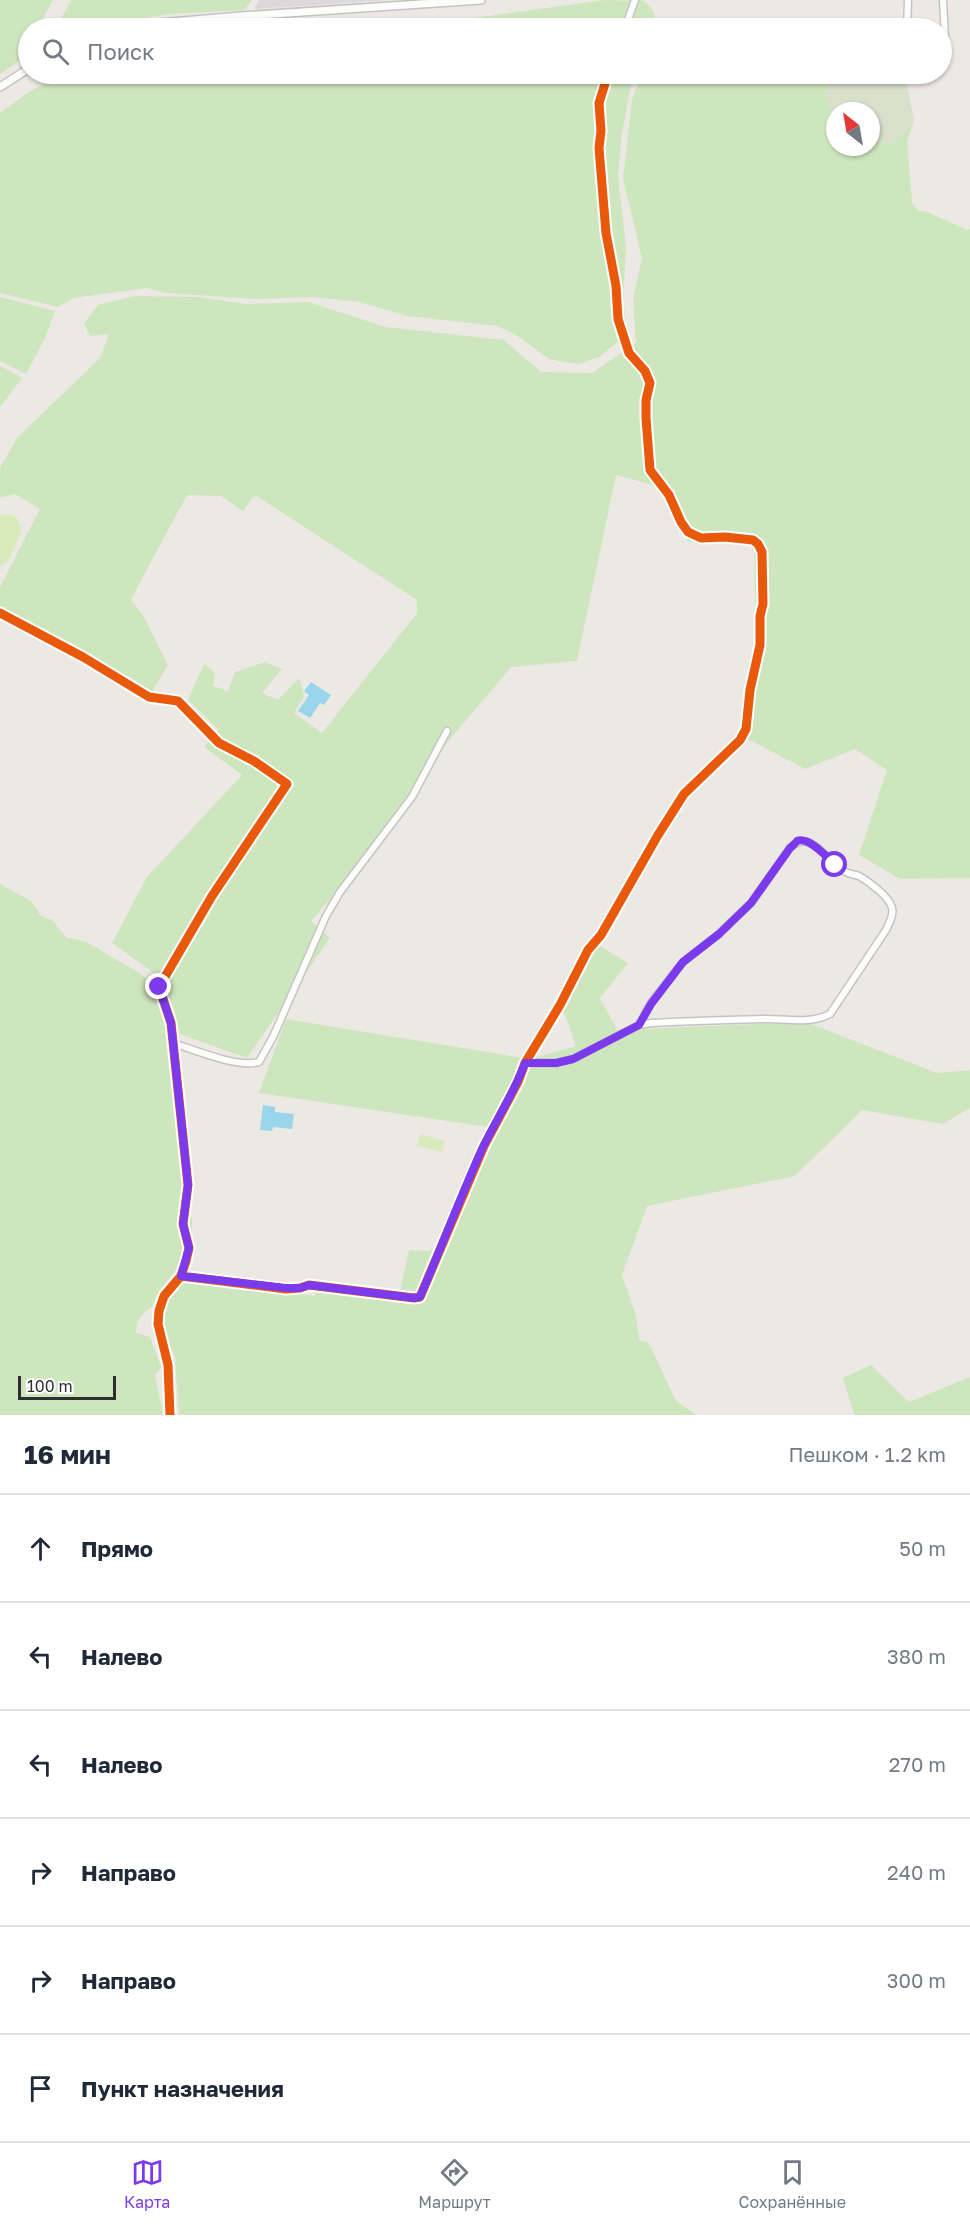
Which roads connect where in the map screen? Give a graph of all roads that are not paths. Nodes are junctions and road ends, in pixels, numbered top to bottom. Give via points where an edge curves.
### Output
1 (481, 0) edge
2 (635, 0) edge
3 (908, 0) edge
4 (943, 0) edge
5 (217, 18) edge
6 (629, 18) edge
7 (907, 18) edge
8 (944, 18) edge
9 (18, 75) edge
10 (605, 84) edge
11 (0, 87) edge
12 (0, 613) edge
13 (447, 731) dead end
14 (639, 1025) junction
15 (173, 1043) junction
16 (525, 1063) junction
17 (181, 1276) junction
18 (170, 1415) edge

1 - 5 street
2 - 6 street
3 - 7 street
4 - 8 street
9 - 11 street
10 - 16 street via 599,103 599,148 606,233 618,319 629,353 650,382 646,418 650,470 669,495 688,532 700,538 747,539 758,544 762,552 760,645 746,729 740,740 684,795 601,935 588,950
12 - 15 street via 149,697 178,701 219,743 287,784 212,896 159,987
13 - 15 street via 412,797 326,915 259,1062 234,1061
14 - 14 street via 824,1017 830,1014 886,930 892,915 890,902 863,878 844,872 816,846 797,841 751,903 683,962
14 - 16 street via 573,1059
15 - 17 street via 188,1185 183,1224 189,1248
16 - 17 street via 460,1199 420,1297
17 - 18 street via 164,1296 159,1311 158,1324 168,1365

